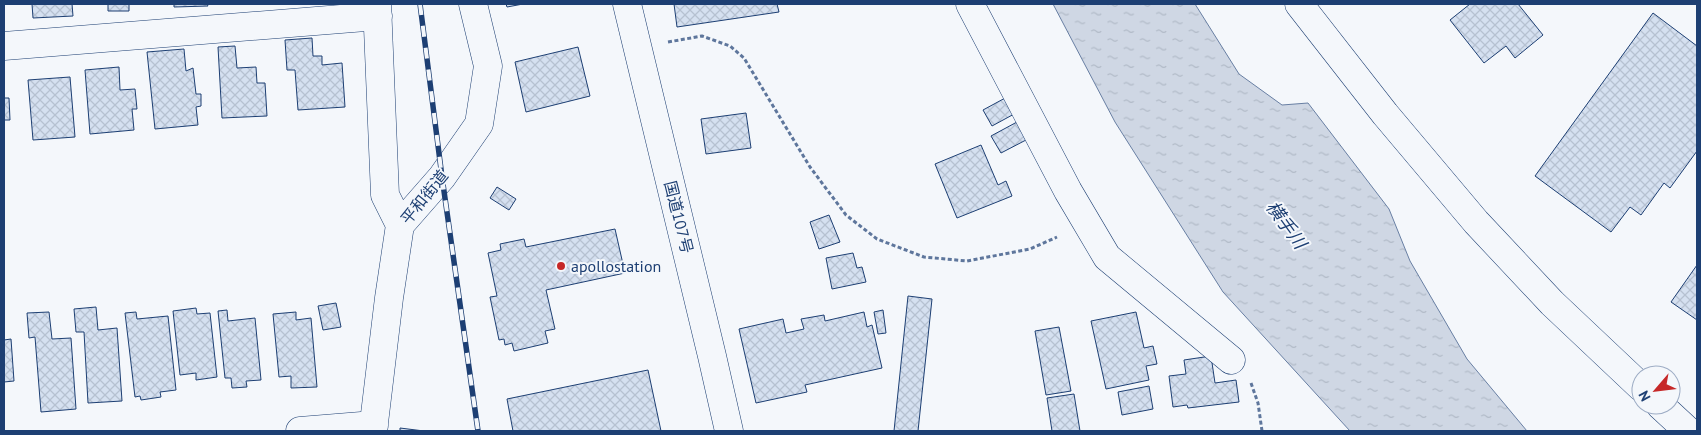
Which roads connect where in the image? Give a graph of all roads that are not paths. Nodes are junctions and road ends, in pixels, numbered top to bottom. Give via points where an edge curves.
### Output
1 (473, 4) edge
2 (627, 4) edge
3 (970, 4) edge
4 (1299, 4) edge
5 (378, 10) edge
6 (4, 46) edge
7 (400, 225) junction
8 (1232, 360) road end
9 (1631, 378) edge
10 (1671, 415) edge
11 (373, 428) edge
12 (300, 431) edge
13 (729, 431) edge
14 (1688, 431) edge

1 - 7 main road, 平和街道 via 488,66 479,124 442,177
2 - 13 main road, 国道107号
3 - 8 main road via 1068,191 1107,257
4 - 9 main road via 1385,114 1476,222 1552,303
5 - 6 main road
5 - 7 main road via 385,195
7 - 11 main road, 平和街道
10 - 14 main road
11 - 12 main road

